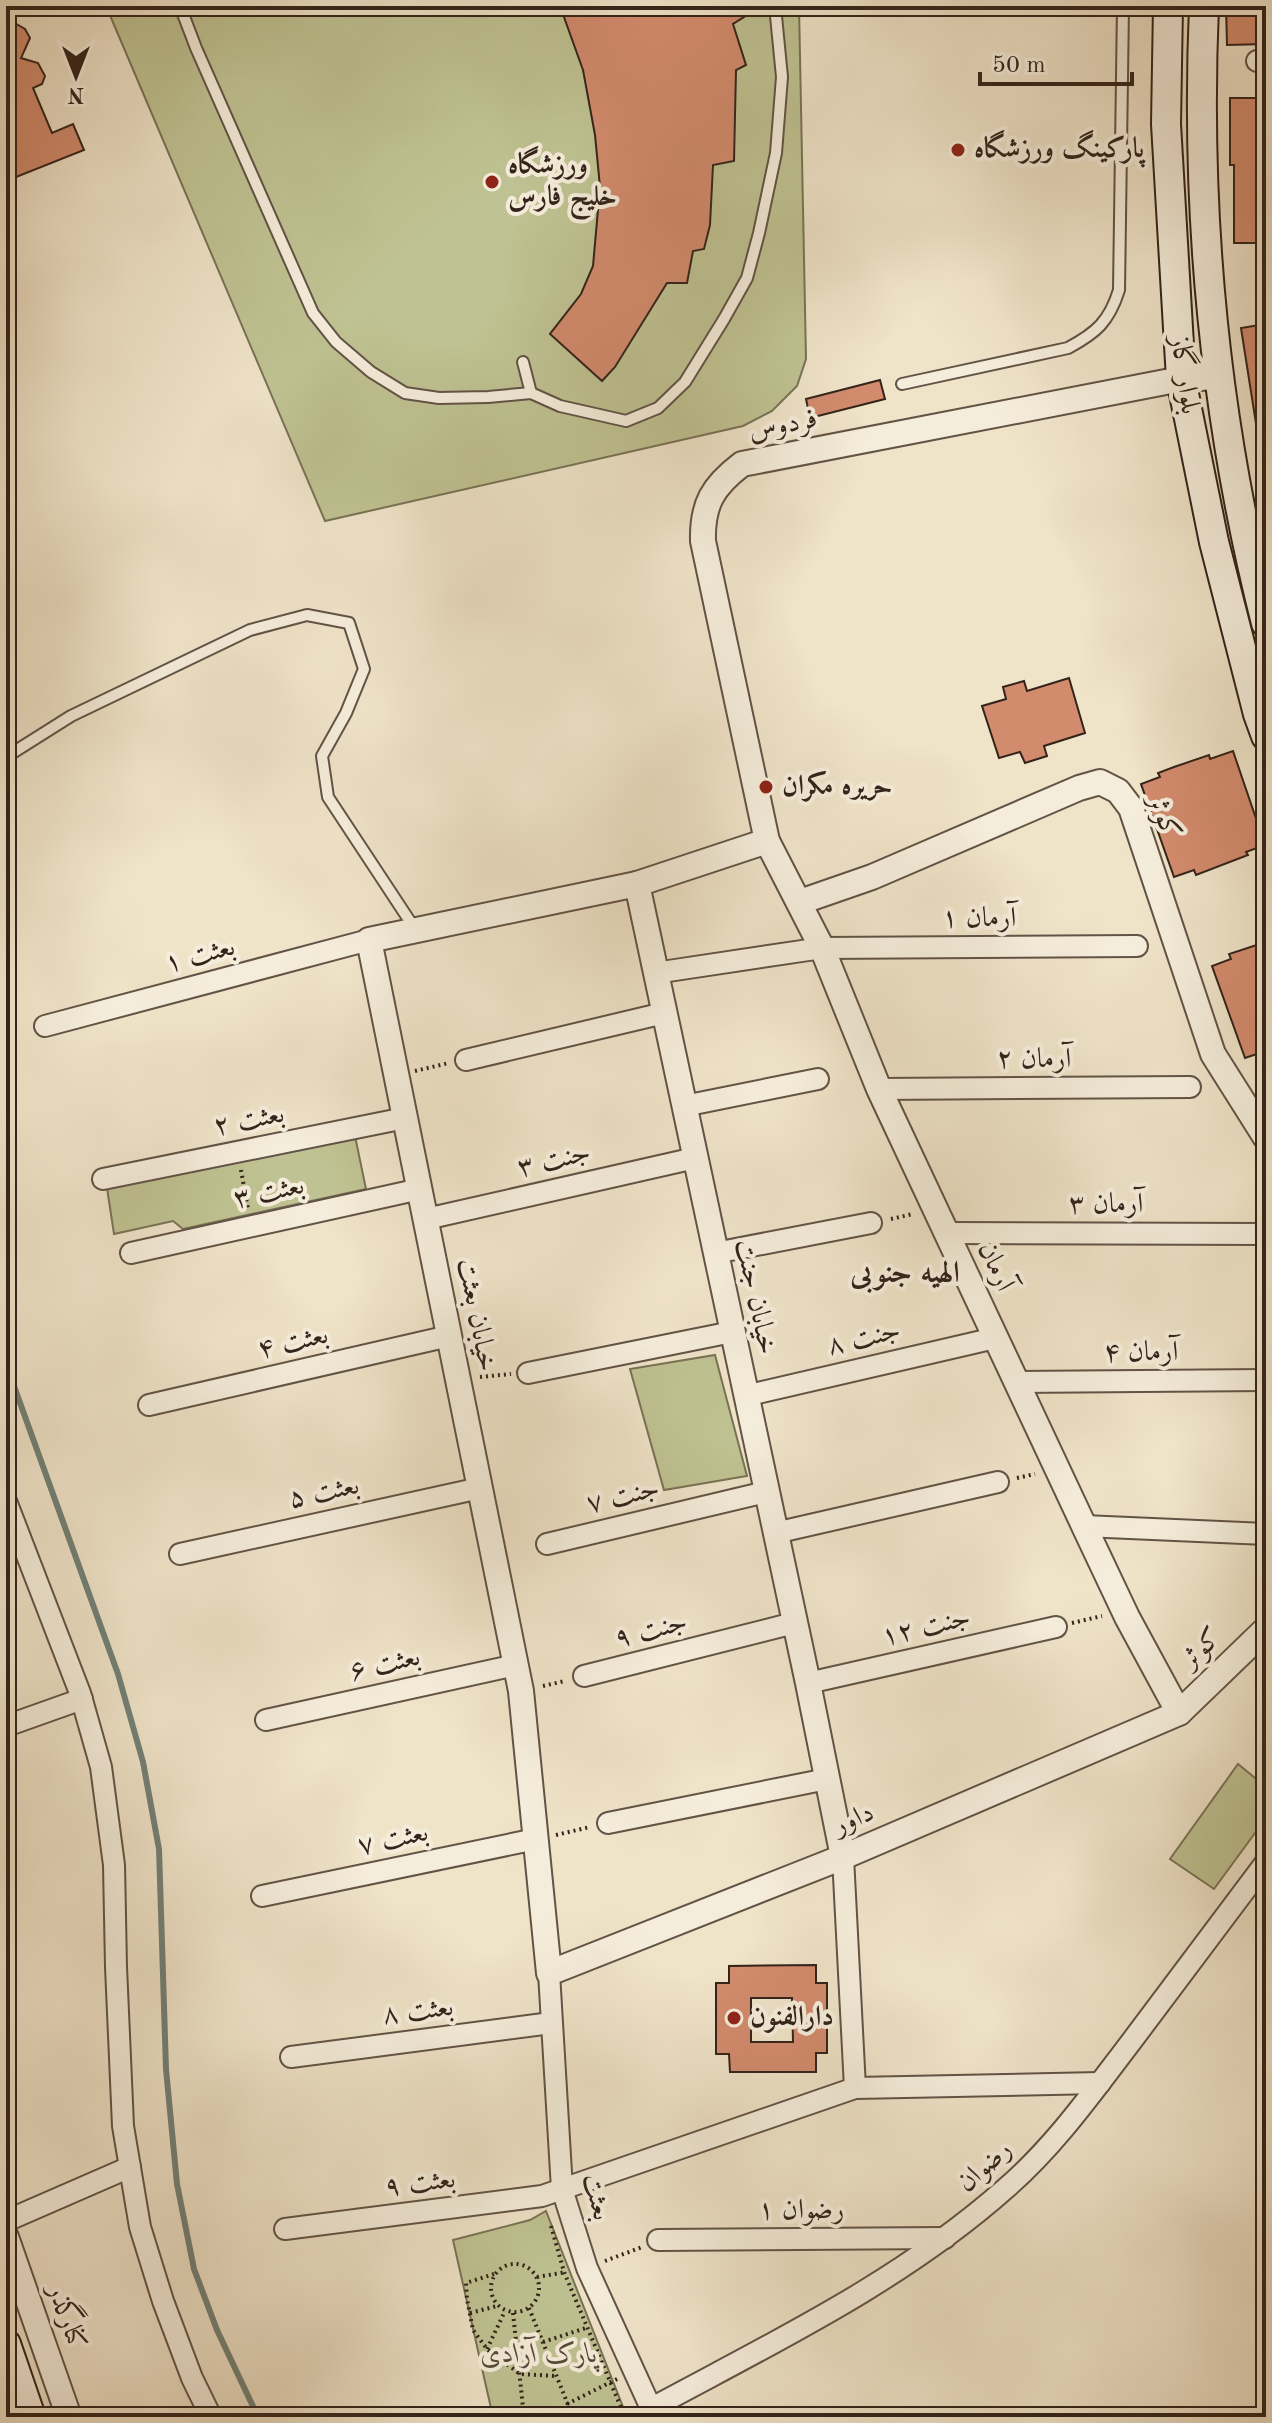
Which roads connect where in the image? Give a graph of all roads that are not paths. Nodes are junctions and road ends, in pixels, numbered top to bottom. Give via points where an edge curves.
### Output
1 (180, 6) edge
2 (775, 6) edge
3 (1123, 6) edge
4 (1168, 6) edge
5 (1204, 6) edge
6 (523, 362) dead end
7 (1218, 377) junction
8 (1181, 379) junction
9 (902, 384) dead end
10 (531, 393) junction
11 (1266, 623) edge
12 (1266, 736) edge
13 (6, 757) edge
14 (767, 841) junction
15 (637, 884) junction
16 (800, 902) junction
17 (415, 929) junction
18 (369, 940) junction
19 (1137, 946) dead end
20 (822, 948) junction
21 (655, 973) junction
22 (664, 1013) junction
23 (45, 1026) dead end
24 (466, 1060) road end
25 (818, 1079) dead end
26 (1190, 1087) dead end
27 (879, 1089) junction
28 (684, 1106) junction
29 (405, 1118) junction
30 (1266, 1138) edge
31 (695, 1158) junction
32 (103, 1179) dead end
33 (420, 1189) junction
34 (426, 1219) junction
35 (871, 1223) road end
36 (946, 1233) junction
37 (1266, 1234) edge
38 (131, 1253) dead end
39 (715, 1253) junction
40 (732, 1332) junction
41 (449, 1336) junction
42 (995, 1338) junction
43 (528, 1373) road end
44 (1266, 1380) edge
45 (1016, 1382) junction
46 (745, 1396) junction
47 (149, 1405) dead end
48 (998, 1482) road end
49 (480, 1488) junction
50 (766, 1492) junction
51 (6, 1501) edge
52 (1084, 1526) junction
53 (775, 1533) junction
54 (1266, 1534) edge
55 (547, 1544) dead end
56 (180, 1554) dead end
57 (794, 1623) junction
58 (1056, 1627) road end
59 (1266, 1629) edge
60 (516, 1665) junction
61 (584, 1676) road end
62 (808, 1683) junction
63 (82, 1699) junction
64 (1179, 1713) junction
65 (266, 1720) dead end
66 (6, 1726) edge
67 (827, 1779) junction
68 (608, 1823) road end
69 (536, 1839) junction
70 (843, 1857) junction
71 (1266, 1862) edge
72 (262, 1896) dead end
73 (549, 1973) junction
74 (551, 2023) junction
75 (291, 2057) dead end
76 (1100, 2083) junction
77 (855, 2088) junction
78 (130, 2167) junction
79 (562, 2189) junction
80 (6, 2221) edge
81 (285, 2229) dead end
82 (6, 2237) edge
83 (945, 2238) junction
84 (658, 2240) dead end
85 (6, 2344) edge
86 (653, 2413) edge
87 (31, 2417) edge
88 (69, 2417) edge
89 (211, 2417) edge

1 - 10 lane via 313,313 336,342 405,393 439,398
2 - 10 lane via 782,77 776,153 759,233 747,278 685,382 658,408 626,421 560,406
3 - 9 lane via 1119,290 1113,308 1104,323 1068,348
4 - 8 main road, بلوار گاز via 1166,124
5 - 7 main road, بلوار گاز via 1204,205
6 - 10 lane
7 - 8 street, فردوس
7 - 11 main road, بلوار گاز
8 - 12 main road, بلوار گاز via 1214,542
8 - 14 street, فردوس via 742,464 725,478 709,499 703,541
13 - 17 lane via 71,716 250,630 307,615 349,623 364,669 322,756 328,797
14 - 15 street
14 - 16 street, آرمان
15 - 17 street
15 - 21 street, خیابان جنت
16 - 20 street, آرمان
16 - 30 street, کوثر via 872,877 1079,788 1100,782 1118,791 1131,808 1213,1054
17 - 18 street
18 - 23 street, بعثت ۱
18 - 29 street, خیابان بعثت
19 - 20 street, آرمان ۱
20 - 21 street, آرمان ۱
20 - 27 street, آرمان
21 - 22 street, خیابان جنت
22 - 24 street
22 - 28 street, خیابان جنت
25 - 28 street
26 - 27 street, آرمان ۲
27 - 36 street, آرمان
28 - 31 street, خیابان جنت
29 - 32 street, بعثت ۲
29 - 33 street, خیابان بعثت
31 - 34 street, جنت ۳
31 - 39 street, خیابان جنت
33 - 34 street, خیابان بعثت
33 - 38 street, بعثت ۳
34 - 41 street, خیابان بعثت
35 - 39 street
36 - 37 street, آرمان ۳
36 - 42 street, آرمان
39 - 40 street, خیابان جنت
40 - 43 street
40 - 46 street, خیابان جنت
41 - 47 street, بعثت ۴
41 - 49 street, خیابان بعثت
42 - 45 street, آرمان
42 - 46 street, جنت ۸
44 - 45 street, آرمان ۴
45 - 52 street, آرمان
46 - 50 street, خیابان جنت
48 - 53 street
49 - 56 street, بعثت ۵
49 - 60 street, خیابان بعثت
50 - 53 street, خیابان جنت
50 - 55 street, جنت ۷
51 - 63 street
52 - 54 street
52 - 64 street, آرمان
53 - 57 street, خیابان جنت
57 - 61 street, جنت ۹
57 - 62 street, خیابان جنت
58 - 62 street, جنت ۱۲
59 - 64 street, کوثر
60 - 65 street, بعثت ۶
60 - 69 street, خیابان بعثت
62 - 67 street, خیابان جنت
63 - 66 street
63 - 78 street via 101,1767 114,1865 123,2126
64 - 70 street, داور
67 - 68 street
67 - 70 street, خیابان جنت
69 - 72 street, بعثت ۷
69 - 73 street, خیابان بعثت
70 - 73 street, داور
70 - 77 street
71 - 76 street, رضوان
73 - 74 street, بعثت
74 - 75 street, بعثت ۸
74 - 79 street, بعثت
76 - 77 street, بعثت ۹
76 - 83 street, رضوان via 1054,2140
77 - 79 street, بعثت ۹
78 - 80 street
78 - 89 street via 140,2227 163,2301
79 - 81 street, بعثت ۹ via 542,2196
79 - 86 street, بعثت via 587,2268
82 - 88 street, کنارگذر
83 - 84 street, رضوان ۱
83 - 86 street, رضوان via 866,2292
85 - 87 main road

